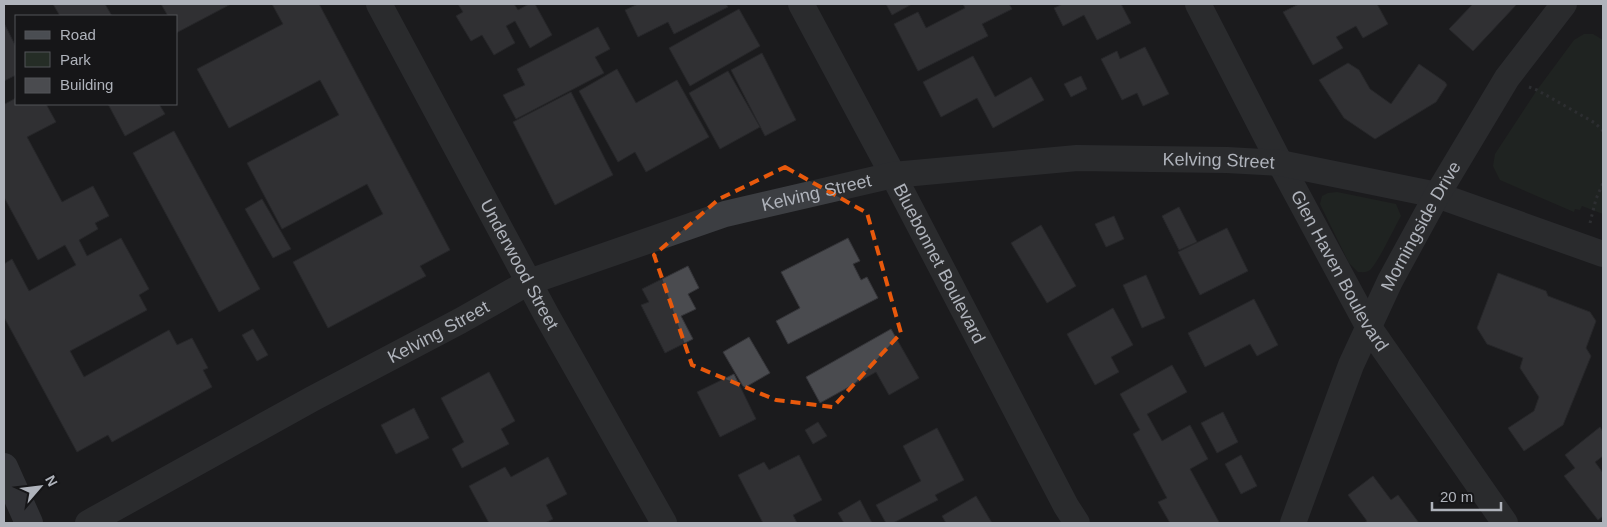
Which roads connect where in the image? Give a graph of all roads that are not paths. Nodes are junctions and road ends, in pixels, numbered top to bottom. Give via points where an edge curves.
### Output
1 (379, 4) edge
2 (801, 4) edge
3 (1198, 4) edge
4 (1564, 4) edge
5 (1280, 163) junction
6 (893, 175) junction
7 (1437, 195) junction
8 (1593, 251) edge
9 (529, 282) junction
10 (1368, 326) junction
11 (4, 467) edge
12 (30, 523) edge
13 (88, 523) edge
14 (664, 523) edge
15 (1077, 523) edge
16 (1293, 523) edge
17 (1504, 523) edge

1 - 9 street, Underwood Street
2 - 6 street, Bluebonnet Boulevard
3 - 5 street, Glen Haven Boulevard
4 - 7 street, Morningside Drive via 1507,78
5 - 6 street, Kelving Street via 1077,158
5 - 7 street, Kelving Street
5 - 10 street, Glen Haven Boulevard
6 - 9 street, Kelving Street via 725,214
6 - 15 street, Bluebonnet Boulevard
7 - 8 street, Kelving Street
7 - 10 street, Morningside Drive
9 - 13 street, Kelving Street
9 - 14 street, Underwood Street
10 - 16 street, Morningside Drive
10 - 17 street, Glen Haven Boulevard
11 - 12 main road

